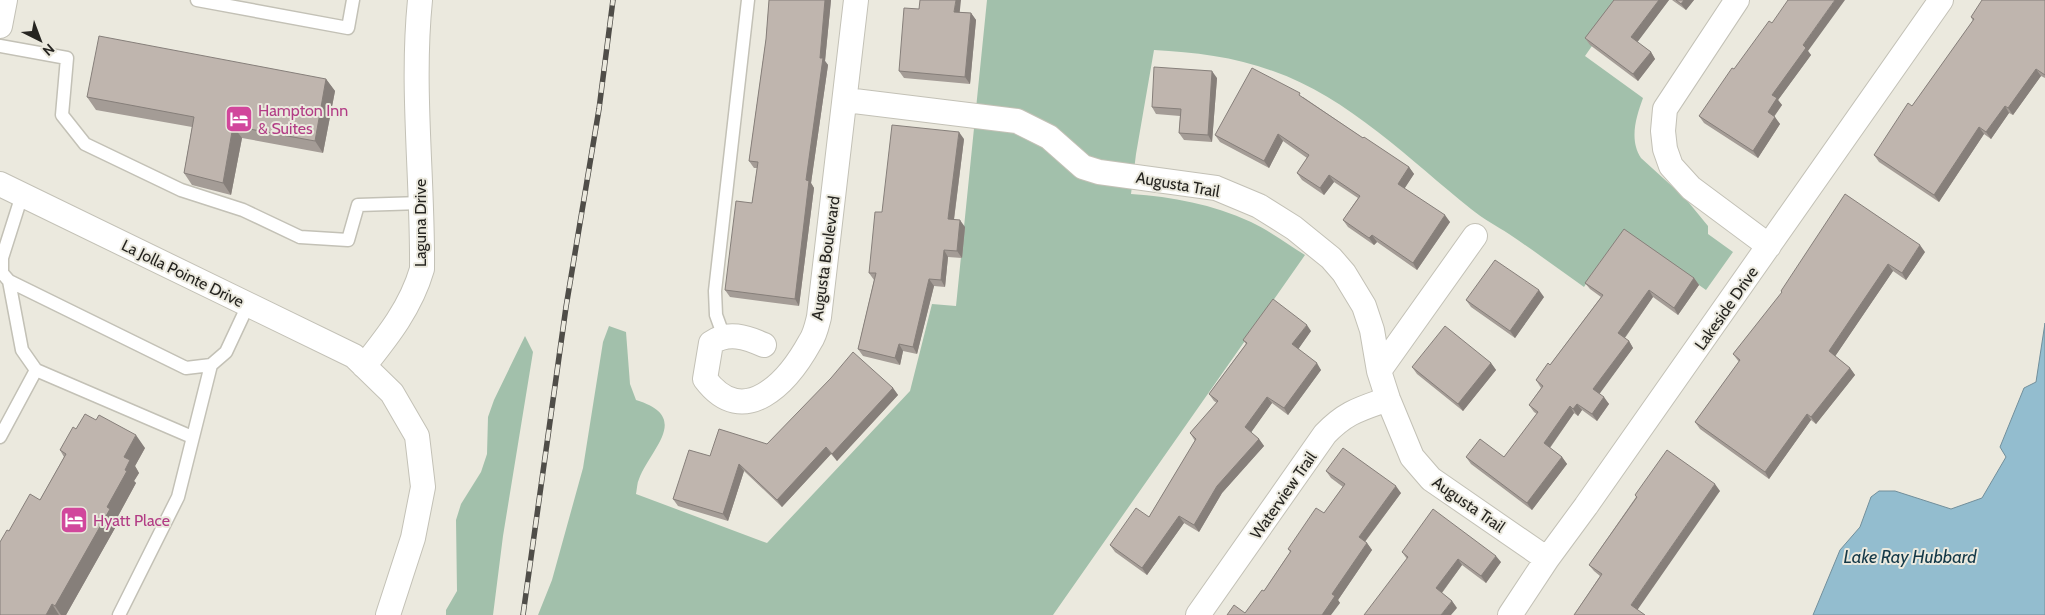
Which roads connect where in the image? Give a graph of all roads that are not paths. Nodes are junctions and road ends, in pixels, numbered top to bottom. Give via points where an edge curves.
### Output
1 (5, 0) edge
2 (197, 0) edge
3 (353, 0) edge
4 (420, 0) edge
5 (748, 0) edge
6 (856, 0) edge
7 (1737, 0) edge
8 (1941, 0) edge
9 (0, 26) edge
10 (0, 46) edge
11 (846, 100) junction
12 (0, 184) edge
13 (22, 195) junction
14 (421, 203) junction
15 (1475, 236) dead end
16 (1769, 246) junction
17 (9, 281) junction
18 (248, 305) junction
19 (724, 337) junction
20 (764, 345) dead end
21 (211, 365) junction
22 (364, 366) junction
23 (36, 370) junction
24 (1379, 371) junction
25 (1388, 399) junction
26 (0, 437) edge
27 (192, 437) junction
28 (1547, 559) junction
29 (119, 615) edge
30 (388, 615) edge
31 (1198, 615) edge
32 (1510, 615) edge

1 - 9 street
2 - 3 lane via 348,28
4 - 14 street, Laguna Drive via 417,34
5 - 19 lane via 716,290 716,315
6 - 11 street, Augusta Boulevard
7 - 16 street via 1665,109 1665,149 1671,166 1692,188
8 - 16 street, Lakeside Drive
10 - 14 lane via 67,58 62,115 85,144 181,190 243,210 300,237 348,240 358,205
11 - 19 street, Augusta Boulevard via 819,317 812,341 789,375 763,396 745,403 715,392 705,379 711,343
11 - 24 street, Augusta Trail via 1017,121 1049,137 1083,167 1216,188 1259,206 1294,228 1344,273 1364,306
12 - 13 street, La Jolla Pointe Drive
13 - 17 lane via 2,258 2,273
13 - 18 street, La Jolla Pointe Drive
14 - 22 street, Laguna Drive via 422,269 416,290 389,334
15 - 24 street
16 - 28 street, Lakeside Drive
17 - 21 lane via 186,368
17 - 23 lane via 22,350
18 - 21 lane via 226,352
18 - 22 street, La Jolla Pointe Drive via 354,356
19 - 20 street via 748,338
21 - 27 lane
22 - 30 street via 392,393 417,436 423,487 412,538
23 - 26 lane
23 - 27 lane
24 - 25 street, Augusta Trail
25 - 28 street, Augusta Trail via 1412,457 1431,479
25 - 31 street, Waterview Trail via 1352,411 1325,434
27 - 29 lane via 178,497
28 - 32 street, Lakeside Drive

